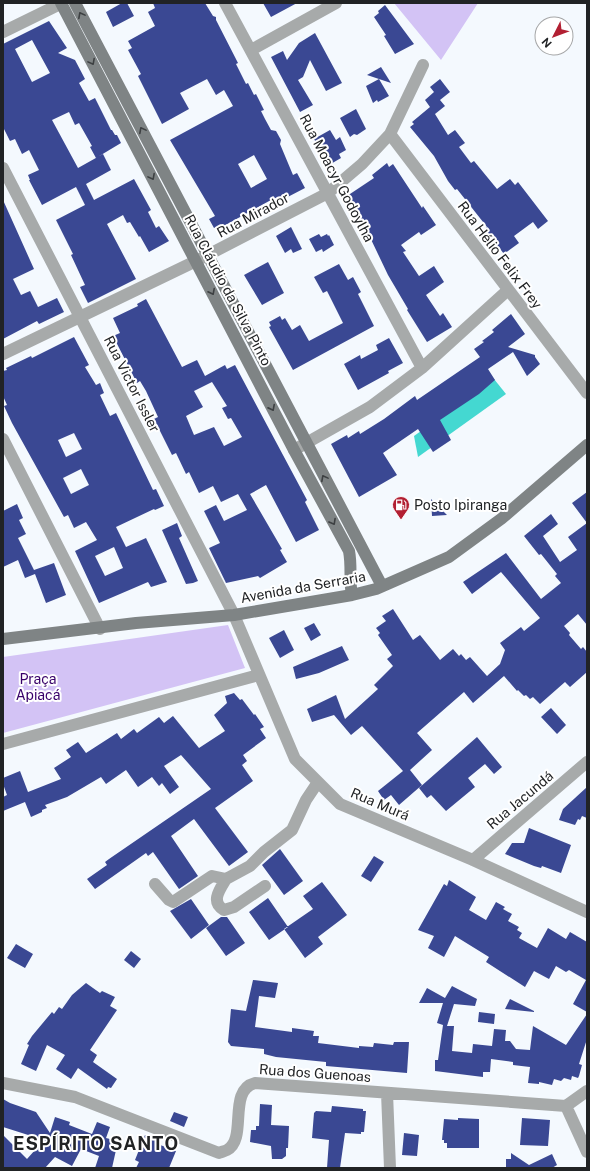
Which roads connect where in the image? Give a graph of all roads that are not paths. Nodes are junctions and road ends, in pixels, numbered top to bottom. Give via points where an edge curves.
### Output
1 (61, 3) edge
2 (75, 3) edge
3 (225, 3) edge
4 (336, 3) edge
5 (3, 32) edge
6 (251, 50) junction
7 (423, 65) dead end
8 (133, 113) junction
9 (122, 119) junction
10 (390, 134) junction
11 (3, 168) edge
12 (328, 192) junction
13 (208, 255) junction
14 (196, 261) junction
15 (508, 290) junction
16 (81, 317) junction
17 (257, 350) junction
18 (3, 354) edge
19 (246, 357) junction
20 (422, 368) junction
21 (587, 393) edge
22 (3, 439) edge
23 (306, 443) junction
24 (587, 445) edge
25 (294, 450) junction
26 (382, 586) junction
27 (352, 596) junction
28 (234, 615) junction
29 (100, 628) junction
30 (3, 639) edge
31 (259, 675) junction
32 (3, 744) edge
33 (587, 762) edge
34 (318, 782) junction
35 (472, 860) junction
36 (226, 879) junction
37 (155, 884) dead end
38 (265, 886) dead end
39 (587, 912) edge
40 (3, 1083) edge
41 (587, 1092) edge
42 (387, 1093) junction
43 (566, 1106) junction
44 (587, 1152) edge
45 (390, 1168) edge

1 - 5 street
1 -> 9 street, Rua Cláudio da Silva Pinto
8 -> 2 street, Rua Cláudio da Silva Pinto
3 - 6 street, Rua Moacyr Godoylha
4 - 6 street
6 - 12 street, Rua Moacyr Godoylha
7 - 10 street, Rua Mirador
8 - 9 street
13 -> 8 street, Rua Cláudio da Silva Pinto
9 -> 14 street, Rua Cláudio da Silva Pinto
10 - 12 street, Rua Mirador via 362,164
10 - 15 street, Rua Hélio Felix Frey
11 - 16 street, Rua Victor Issler
12 - 13 street, Rua Mirador
12 - 20 street, Rua Moacyr Godoylha
13 - 14 street, Rua Mirador
13 - 17 street, Rua Cláudio da Silva Pinto
14 - 16 street, Rua Mirador
14 -> 19 street, Rua Cláudio da Silva Pinto
15 - 20 street
15 - 21 street, Rua Hélio Felix Frey
16 - 18 street, Rua Mirador
16 - 28 street, Rua Victor Issler
17 - 19 street
17 - 23 street, Rua Cláudio da Silva Pinto
19 -> 25 street, Rua Cláudio da Silva Pinto
20 - 23 street via 370,407
22 - 29 street
23 - 25 street
26 -> 23 street, Rua Cláudio da Silva Pinto
24 - 26 street, Avenida da Serraria via 501,519 449,557
25 -> 27 street, Rua Cláudio da Silva Pinto via 349,551
26 - 27 street, Avenida da Serraria
27 - 28 street, Avenida da Serraria
28 - 29 street, Avenida da Serraria
28 - 31 street, Rua Murá
29 - 30 street, Avenida da Serraria
31 - 32 street
31 - 34 street, Rua Murá via 295,759
33 - 35 street, Rua Jacundá
34 - 35 street, Rua Murá via 340,804
34 - 36 street via 292,830 250,866
35 - 39 street, Rua Murá
36 - 37 street via 212,876 173,902
36 - 38 street via 217,894 219,907 224,910 234,907
40 - 42 street, Rua dos Guenoas via 75,1097 218,1153 228,1150 235,1142 242,1094 251,1084
41 - 43 street
42 - 43 street, Rua dos Guenoas
42 - 45 street
43 - 44 street

